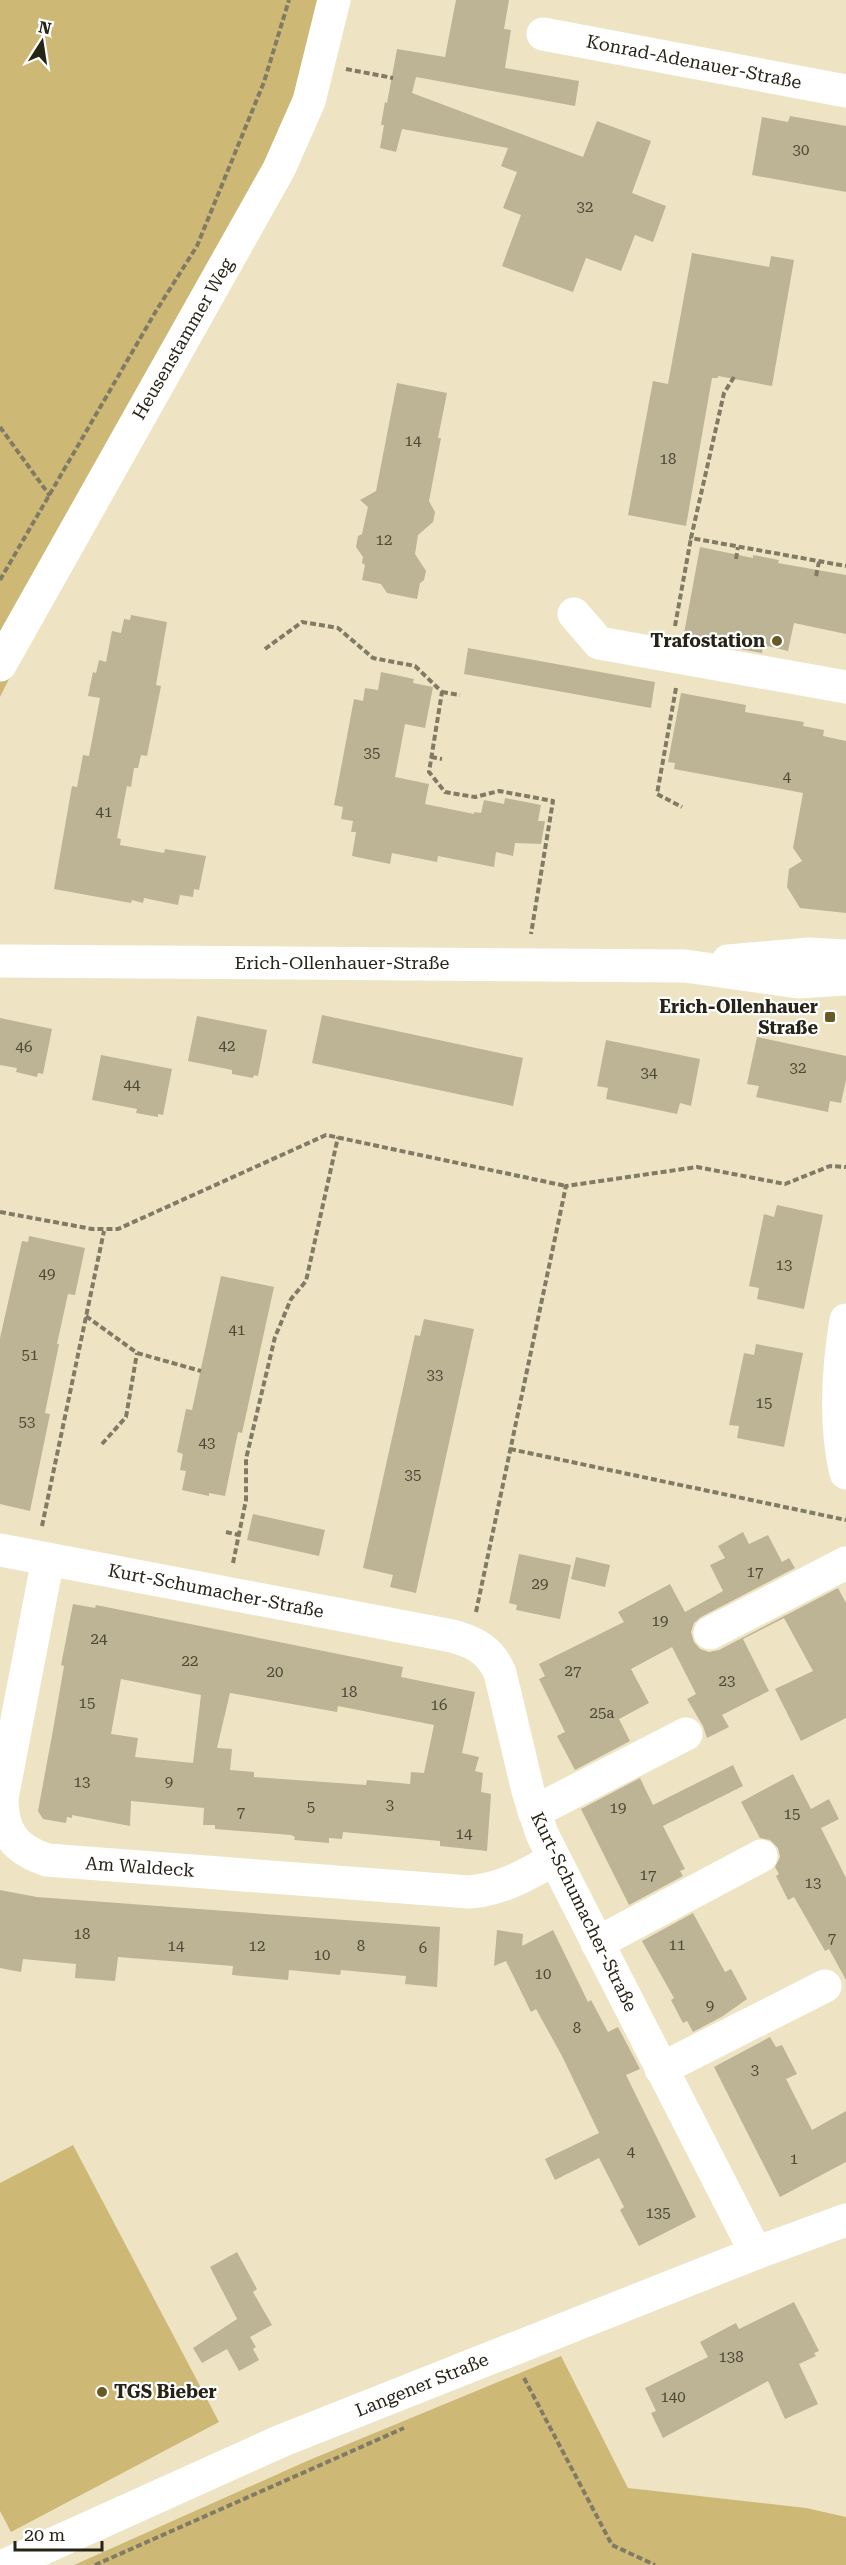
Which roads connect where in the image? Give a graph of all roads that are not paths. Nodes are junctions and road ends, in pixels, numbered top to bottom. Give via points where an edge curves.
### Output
1 (334, 0) edge
2 (543, 34) dead end
3 (846, 91) edge
4 (574, 614) dead end
5 (0, 665) edge
6 (846, 687) edge
7 (846, 956) edge
8 (0, 961) edge
9 (685, 966) junction
10 (846, 979) edge
11 (846, 1320) edge
12 (846, 1473) edge
13 (0, 1550) edge
14 (42, 1558) junction
15 (846, 1563) edge
16 (710, 1633) dead end
17 (686, 1734) dead end
18 (534, 1812) junction
19 (761, 1856) dead end
20 (554, 1860) junction
21 (597, 1943) junction
22 (825, 1986) dead end
23 (662, 2069) junction
24 (846, 2220) edge
25 (756, 2253) junction
26 (6, 2565) edge

1 - 5 street, Heusenstammer Weg via 301,123 279,169
2 - 3 street, Konrad-Adenauer-Straße
4 - 6 street via 598,643
7 - 9 street, Erich-Ollenhauer-Straße via 770,955
8 - 9 street, Erich-Ollenhauer-Straße
9 - 10 street, Erich-Ollenhauer-Straße via 798,982
11 - 12 street via 839,1384 839,1428
13 - 14 street, Kurt-Schumacher-Straße
14 - 18 street, Kurt-Schumacher-Straße via 469,1642 484,1650 500,1673
14 - 20 street, Am Waldeck via 2,1798 6,1827 13,1841 30,1855 46,1860 469,1892 496,1888
15 - 16 street
17 - 18 street
18 - 20 street, Kurt-Schumacher-Straße
19 - 21 street
20 - 21 street, Kurt-Schumacher-Straße
21 - 23 street, Kurt-Schumacher-Straße
22 - 23 street
23 - 25 street, Kurt-Schumacher-Straße
24 - 25 street, Langener Straße
25 - 26 street, Langener Straße via 281,2441

